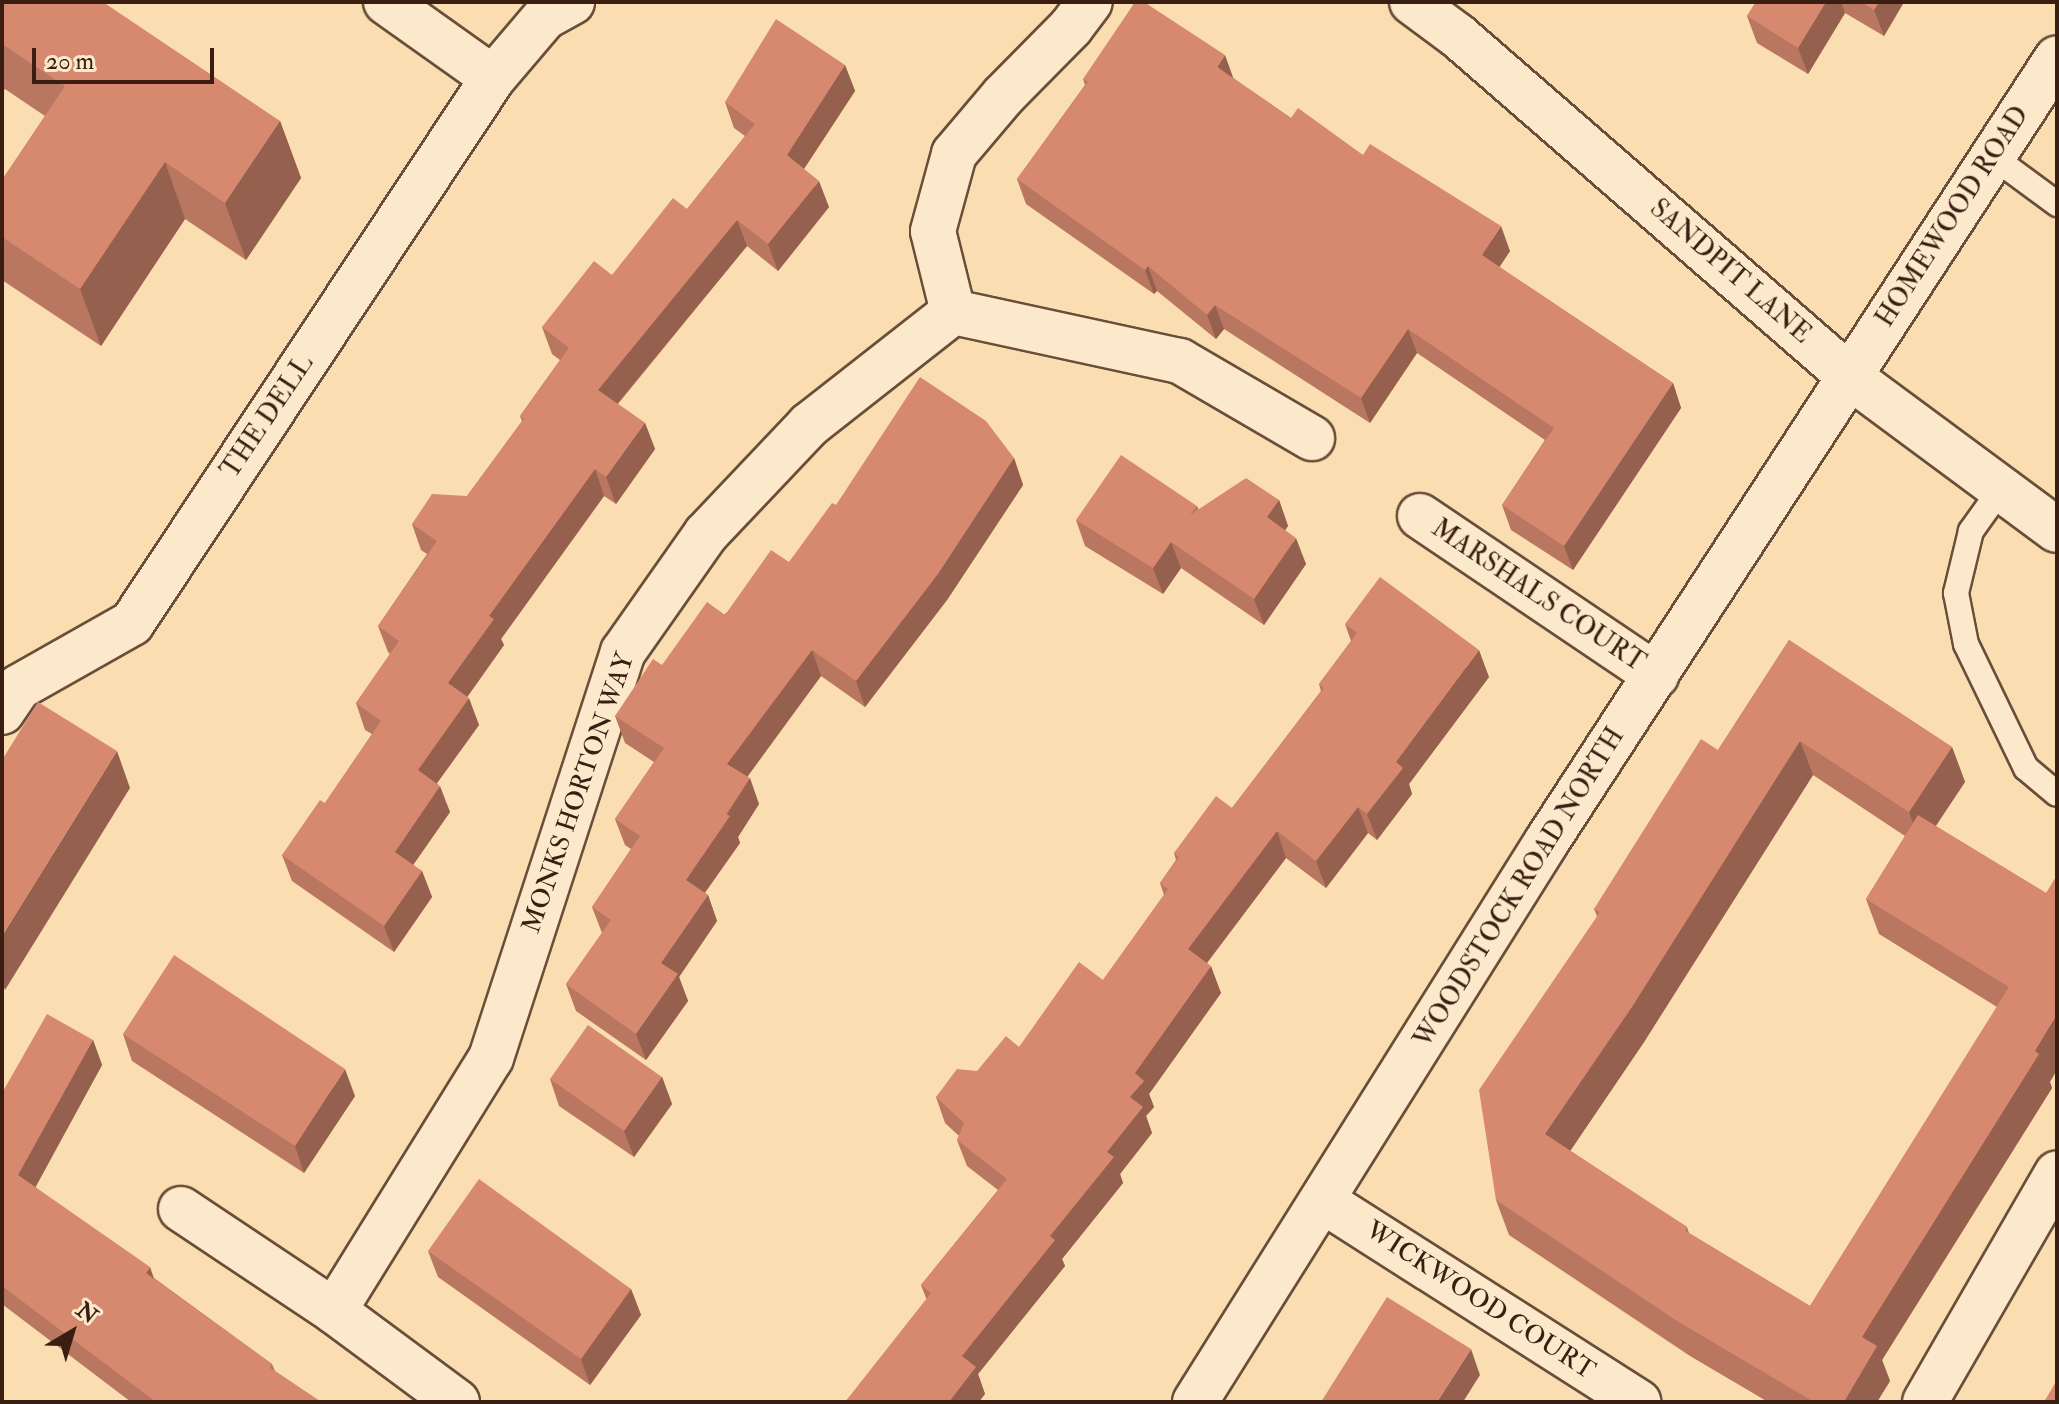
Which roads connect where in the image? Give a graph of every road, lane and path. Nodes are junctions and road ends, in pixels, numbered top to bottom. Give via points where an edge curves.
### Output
1 (386, 2) edge
2 (572, 2) edge
3 (1090, 2) edge
4 (1412, 2) edge
5 (2057, 58) edge
6 (493, 78) junction
7 (1992, 156) junction
8 (2057, 204) edge
9 (953, 312) junction
10 (1850, 377) junction
11 (1312, 438) dead end
12 (2001, 489) junction
13 (1420, 516) dead end
14 (2057, 530) edge
15 (1656, 675) junction
16 (2, 712) edge
17 (2057, 794) edge
18 (2057, 1173) edge
19 (1323, 1201) junction
20 (181, 1209) dead end
21 (334, 1311) junction
22 (457, 1402) edge
23 (1195, 1402) edge
24 (1638, 1402) edge
25 (1925, 1402) edge

1 - 6 street
2 - 6 street, THE DELL via 545,17
3 - 9 street via 954,154 933,231
4 - 10 street, SANDPIT LANE via 1458,36
5 - 7 street, HOMEWOOD ROAD
6 - 16 street, THE DELL via 132,623 19,687
7 - 8 lane
7 - 10 street, HOMEWOOD ROAD
9 - 11 street via 1180,361
9 - 21 street, MONKS HORTON WAY via 809,425 706,534 623,652 491,1058
10 - 12 street, SANDPIT LANE
10 - 15 street, WOODSTOCK ROAD NORTH
12 - 14 street, SANDPIT LANE
12 - 17 lane via 1971,531 1956,593 1966,644 2026,768
13 - 15 street, MARSHALS COURT
15 - 19 street, WOODSTOCK ROAD NORTH
18 - 25 street
19 - 23 street, WOODSTOCK ROAD NORTH
19 - 24 street, WICKWOOD COURT
20 - 21 street
21 - 22 street

